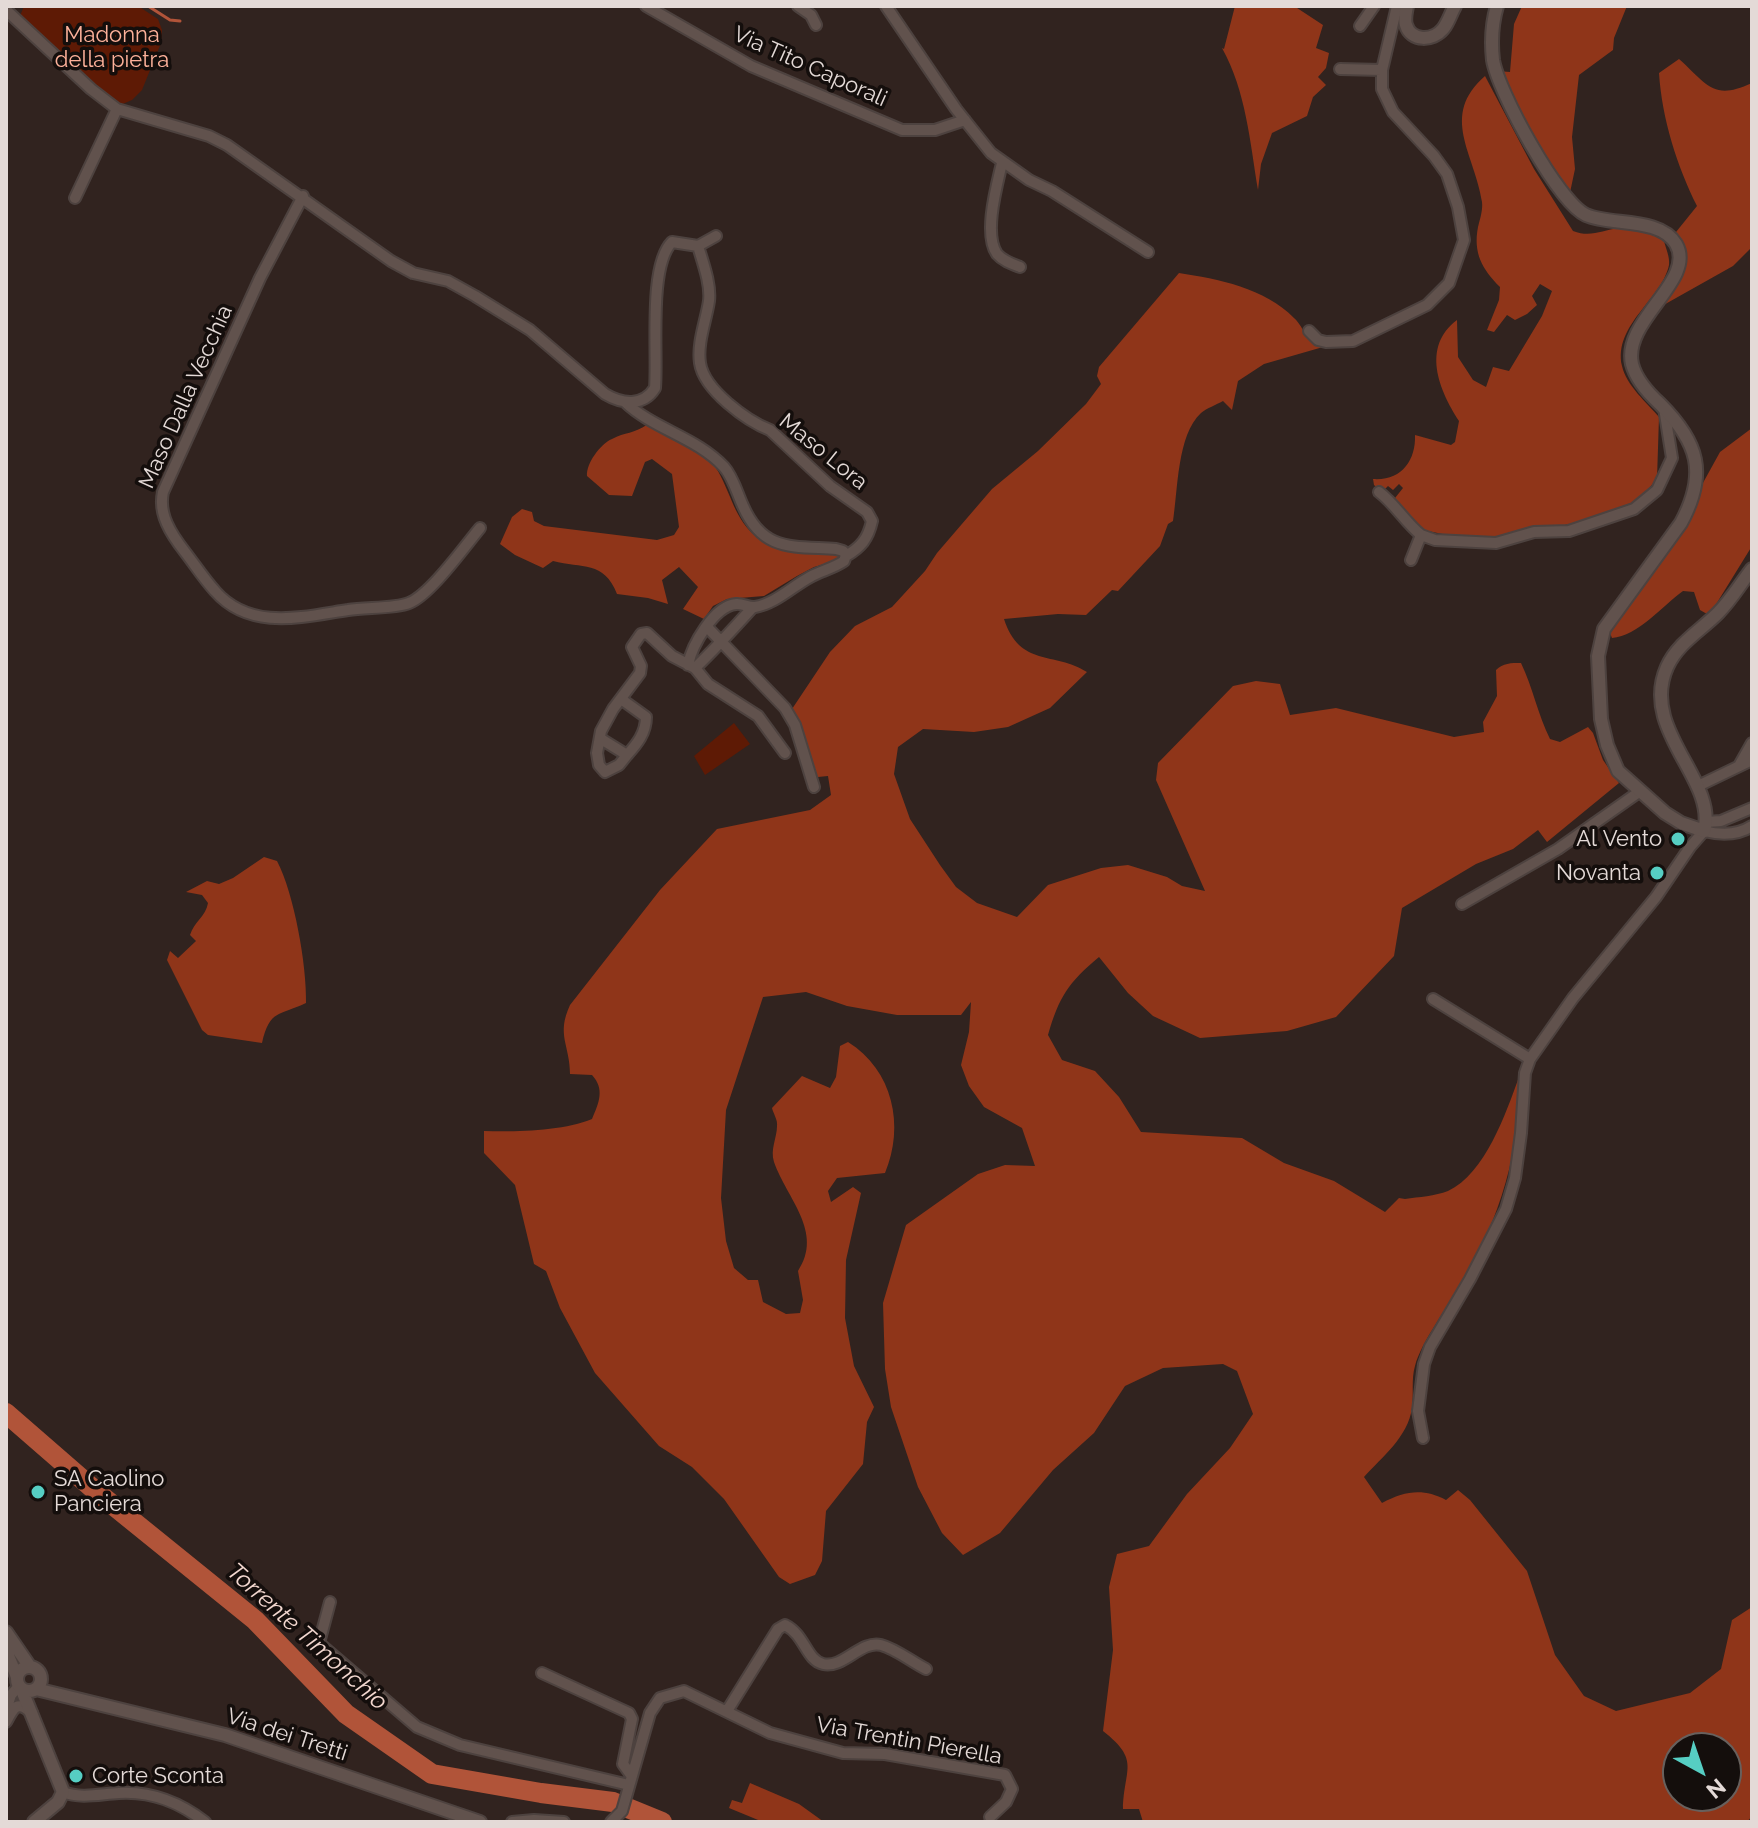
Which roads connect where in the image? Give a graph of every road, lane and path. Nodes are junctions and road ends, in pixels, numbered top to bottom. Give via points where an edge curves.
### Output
1 (646, 6) edge
2 (798, 6) edge
3 (886, 6) edge
4 (1374, 6) edge
5 (1397, 6) edge
6 (1407, 6) edge
7 (1455, 6) edge
8 (1497, 6) edge
9 (7, 15) edge
10 (816, 25) dead end
11 (1360, 26) dead end
12 (1340, 69) dead end
13 (1382, 70) junction
14 (117, 109) junction
15 (965, 120) junction
16 (1002, 163) junction
17 (303, 196) junction
18 (75, 198) dead end
19 (716, 236) dead end
20 (698, 246) junction
21 (1148, 252) dead end
22 (1020, 267) dead end
23 (1309, 331) dead end
24 (625, 402) junction
25 (1664, 408) junction
26 (1379, 492) dead end
27 (480, 528) dead end
28 (1421, 535) junction
29 (846, 556) junction
30 (1411, 560) dead end
31 (1752, 569) edge
32 (753, 607) junction
33 (707, 627) junction
34 (722, 643) junction
35 (691, 666) junction
36 (621, 699) junction
37 (601, 739) junction
38 (1752, 743) edge
39 (785, 753) dead end
40 (627, 755) junction
41 (1752, 760) edge
42 (1739, 766) junction
43 (1698, 786) junction
44 (814, 787) dead end
45 (1639, 792) junction
46 (1752, 808) edge
47 (1705, 826) junction
48 (1752, 826) edge
49 (1462, 904) dead end
50 (1433, 999) dead end
51 (1530, 1059) junction
52 (1428, 1439) dead end
53 (330, 1602) dead end
54 (6, 1632) edge
55 (6, 1650) edge
56 (926, 1669) dead end
57 (542, 1673) dead end
58 (24, 1678) edge
59 (7, 1705) edge
60 (727, 1711) junction
61 (32, 1713) junction
62 (6, 1722) edge
63 (629, 1785) junction
64 (63, 1792) junction
65 (990, 1817) dead end
66 (34, 1822) edge
67 (205, 1822) edge
68 (480, 1822) edge
69 (512, 1822) edge
70 (564, 1822) edge
71 (611, 1822) edge

1 - 15 street, Via Tito Caporali via 751,66 902,130 935,130
2 - 10 street
3 - 15 street
4 - 11 street
5 - 13 street
6 - 7 street via 1406,27 1423,39 1444,28
8 - 25 street via 1493,61 1501,84 1568,202 1592,217 1666,233 1676,244 1679,256 1671,285 1640,325 1633,346 1632,364 1645,391
9 - 14 street
12 - 13 street
13 - 23 street via 1382,89 1393,112 1447,174 1464,240 1449,283 1427,305 1353,341 1326,342
14 - 17 street via 209,136
14 - 18 street
15 - 16 street
16 - 21 street
16 - 22 street via 993,243 1007,262
17 - 24 street via 391,261 413,273 448,281 530,330 605,394
17 - 27 street, Maso Dalla Vecchia via 163,492 160,507 165,520 216,593 244,613 265,619 408,604 441,575
19 - 20 street
20 - 24 street via 672,242 664,250 655,388 640,402
20 - 29 street, Maso Lora via 709,299 700,365 728,404 770,430 830,486 867,512 872,521 869,532 861,547
24 - 29 street via 724,467 759,533 784,544 843,551
25 - 28 street via 1672,458 1657,490 1634,509 1569,531 1534,532 1496,543
25 - 45 street via 1693,448 1698,467 1692,503 1604,629 1598,656 1607,745 1618,771
26 - 28 street
28 - 30 street
29 - 32 street via 839,565
31 - 43 street via 1717,615 1682,644 1666,670 1667,726
32 - 33 street via 736,604 721,609
32 - 34 street
33 - 34 street
33 - 35 street via 690,656
34 - 35 street
34 - 44 street via 791,718
35 - 36 street via 647,633 641,634 632,647 640,673
35 - 39 street via 708,684 758,716
36 - 37 street via 605,721
36 - 40 street via 646,719
37 - 40 street
37 - 40 street via 597,753 605,772
38 - 42 street
41 - 42 street
42 - 43 street
43 - 47 street via 1707,810
45 - 47 street via 1681,823
45 - 49 street via 1548,855
46 - 47 street
47 - 48 street via 1726,833
47 - 51 street
50 - 51 street
51 - 52 street via 1506,1209 1424,1364 1419,1417
53 - 63 street via 319,1643 417,1727 460,1745
54 - 58 street
55 - 58 street
56 - 60 street via 880,1645 830,1665 819,1663 802,1637 785,1625
57 - 63 street, Via Trentin Pierella via 629,1713 623,1764
58 - 59 street
58 - 61 street
58 - 68 street, Via dei Tretti via 77,1701 225,1735
60 - 63 street, Via Trentin Pierella via 684,1691 660,1698 650,1713
60 - 65 street, Via Trentin Pierella via 770,1733 843,1753 885,1754 1005,1775 1011,1795
61 - 62 street via 19,1705
61 - 64 street
63 - 71 street, Via Trentin Pierella via 622,1811
64 - 66 street
64 - 67 street via 146,1794 183,1805
69 - 70 street

